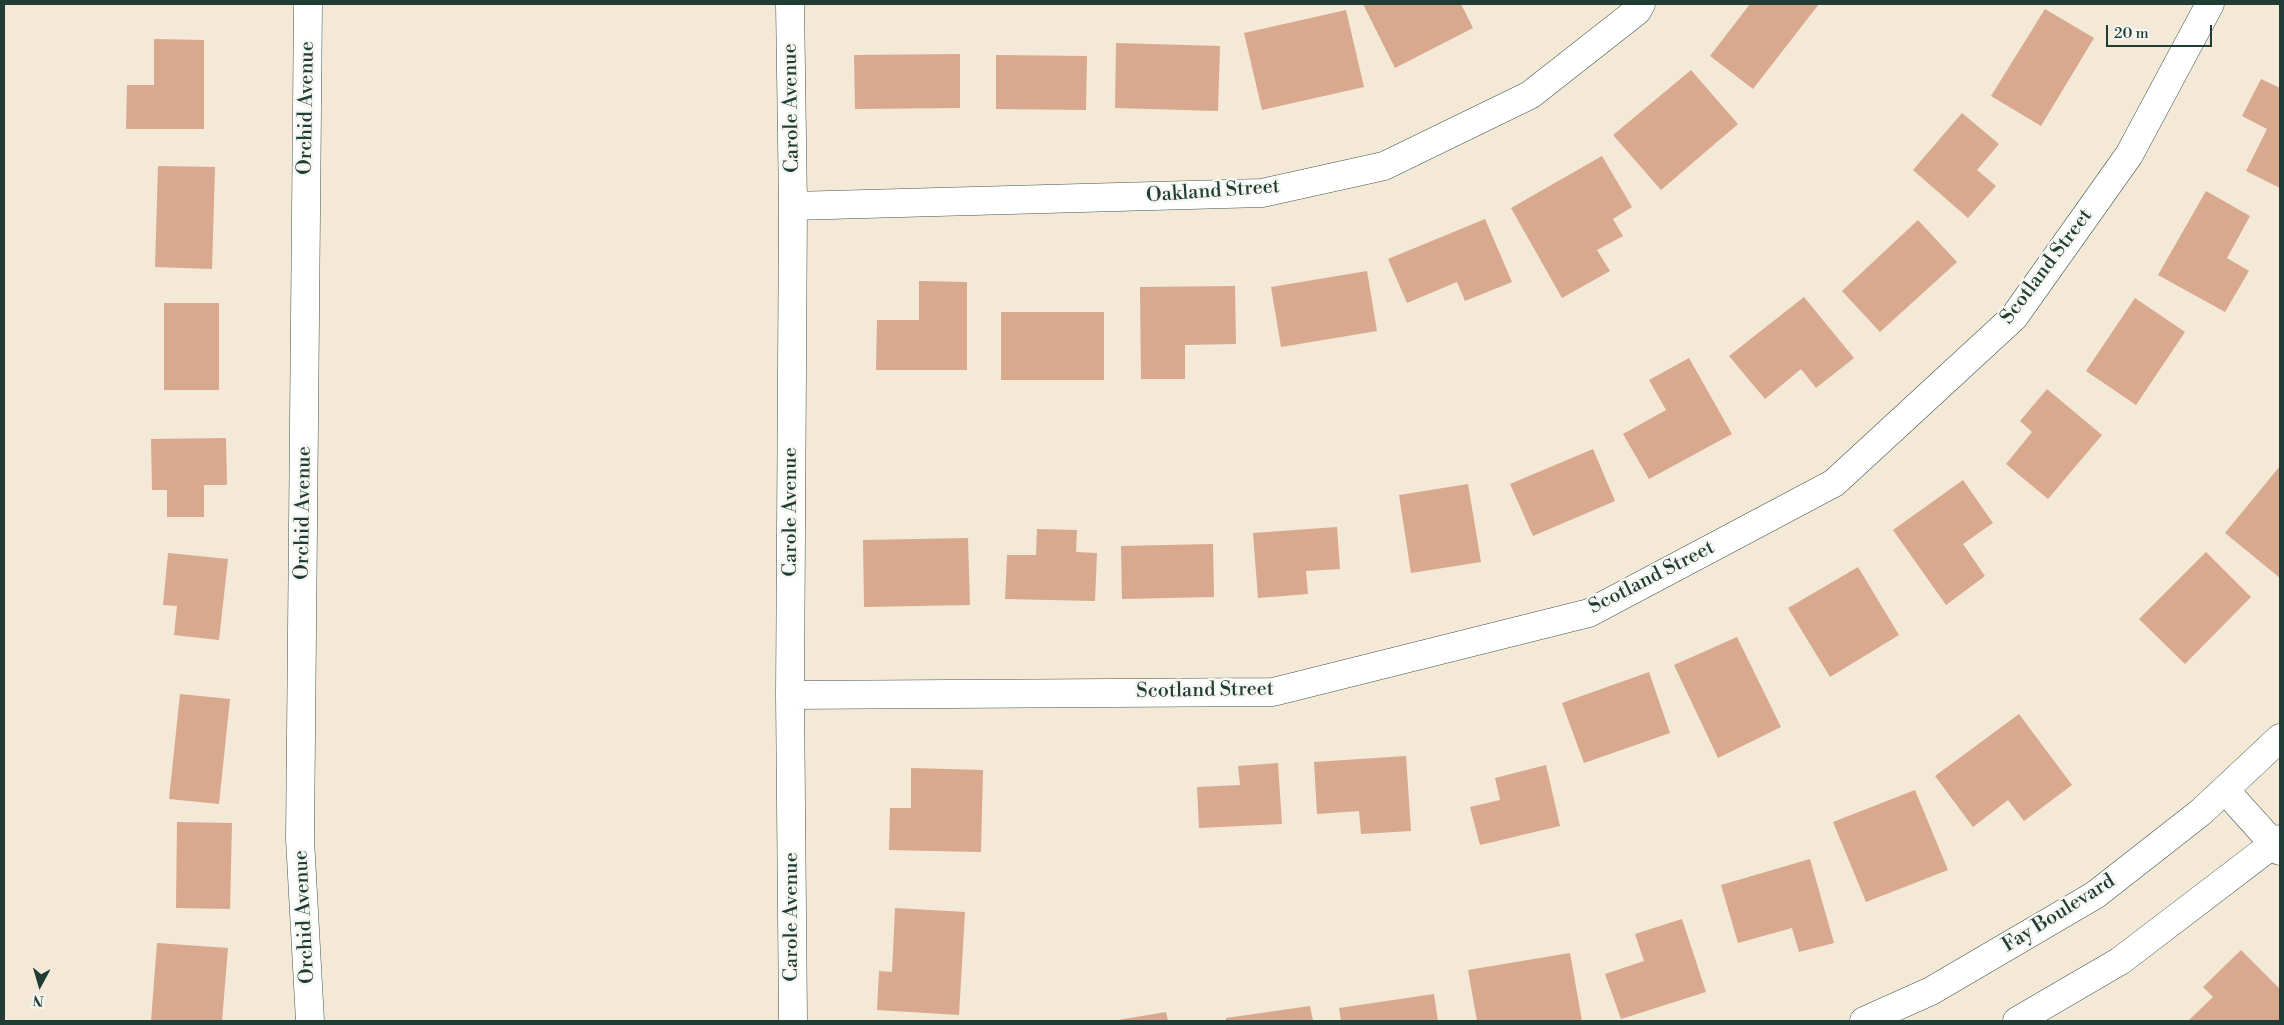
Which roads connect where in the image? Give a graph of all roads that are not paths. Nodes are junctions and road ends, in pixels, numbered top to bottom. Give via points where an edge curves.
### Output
1 (308, 4) edge
2 (790, 4) edge
3 (1641, 4) edge
4 (2210, 4) edge
5 (793, 206) junction
6 (790, 695) junction
7 (2280, 738) edge
8 (2225, 790) junction
9 (2278, 845) edge
10 (310, 1021) edge
11 (793, 1021) edge
12 (1864, 1021) edge
13 (2017, 1021) edge

1 - 10 street, Orchid Avenue via 300,839
2 - 5 street, Carole Avenue
3 - 5 street, Oakland Street via 1637,11 1530,96 1384,166 1262,193
4 - 6 street, Scotland Street via 2128,155 2014,318 1834,483 1589,613 1273,692
5 - 6 street, Carole Avenue
6 - 11 street, Carole Avenue
7 - 8 street, Fay Boulevard
8 - 9 street
8 - 12 street, Fay Boulevard via 2095,895 1931,991
9 - 13 street via 2120,961

